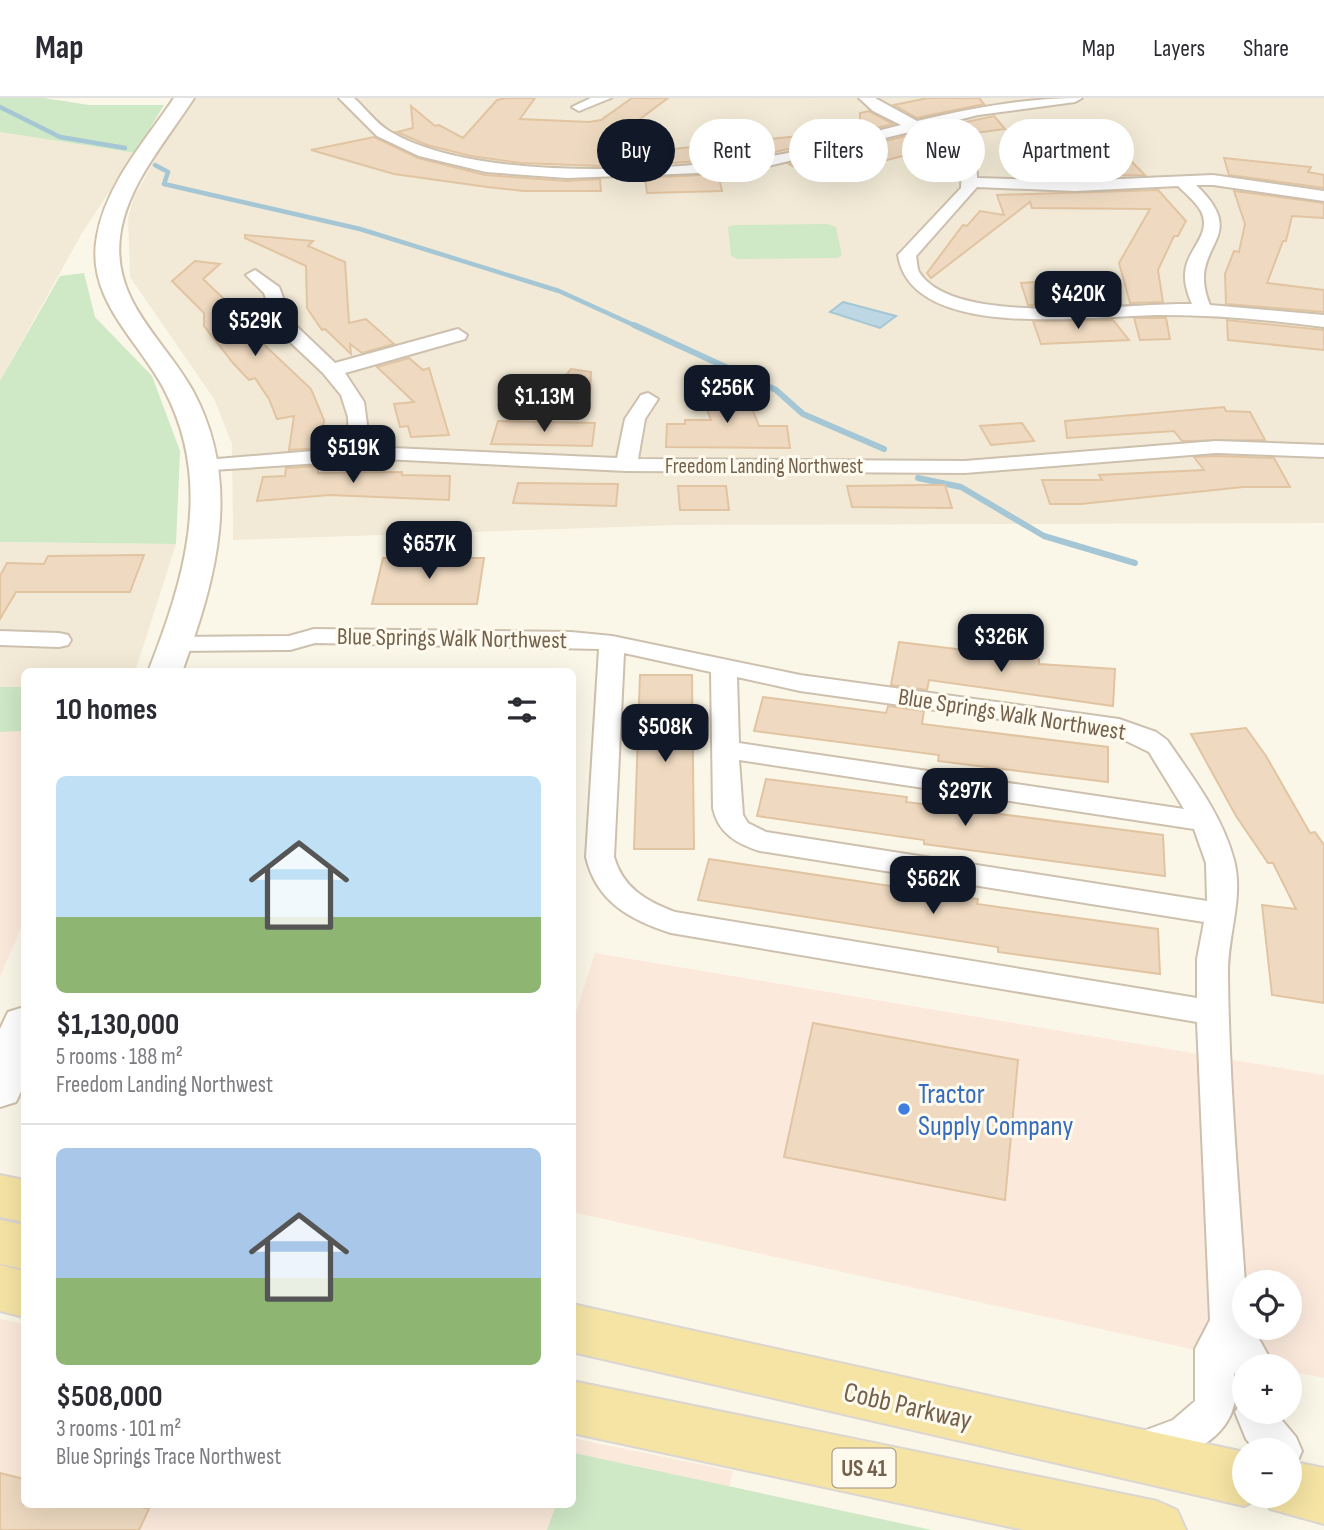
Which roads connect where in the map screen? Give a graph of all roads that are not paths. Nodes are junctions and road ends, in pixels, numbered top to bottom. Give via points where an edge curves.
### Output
1 (184, 98) edge
2 (346, 98) edge
3 (604, 98) edge
4 (866, 98) edge
5 (1075, 98) edge
6 (1022, 101) edge
7 (579, 107) dead end
8 (902, 119) edge
9 (946, 119) edge
10 (902, 129) edge
11 (1181, 180) junction
12 (971, 182) joint
13 (1324, 196) edge
14 (254, 275) dead end
15 (1203, 310) junction
16 (1324, 321) edge
17 (458, 335) dead end
18 (332, 370) junction
19 (648, 399) dead end
20 (1324, 451) edge
21 (359, 454) junction
22 (205, 466) junction
23 (626, 466) junction
24 (0, 638) edge
25 (59, 640) dead end
26 (612, 643) junction
27 (174, 648) edge
28 (724, 668) junction
29 (725, 749) junction
30 (1205, 821) junction
31 (1221, 914) junction
32 (1213, 1013) junction
33 (21, 1032) edge
34 (0, 1089) edge
35 (0, 1196) edge
36 (21, 1200) edge
37 (0, 1242) edge
38 (21, 1246) edge
39 (0, 1288) edge
40 (21, 1293) edge
41 (1229, 1323) junction
42 (576, 1329) edge
43 (625, 1340) junction
44 (576, 1344) edge
45 (1248, 1354) edge
46 (576, 1408) edge
47 (1259, 1424) edge
48 (1271, 1438) edge
49 (1130, 1454) junction
50 (1302, 1463) edge
51 (1232, 1476) edge
52 (1324, 1477) edge
53 (1302, 1491) edge
54 (1324, 1496) edge
55 (1157, 1530) edge

1 - 22 street via 116,206 107,239 107,266 121,310 183,398
2 - 10 street via 382,133 406,146 463,163 541,172 744,164
3 - 7 street
4 - 8 street
5 - 6 street
6 - 9 street
11 - 12 street via 1075,186
11 - 13 street via 1248,183
11 - 15 street via 1208,208 1213,220 1211,235 1193,269
12 - 15 street via 907,255 910,273 926,288 965,304 1003,312
14 - 18 street via 273,290 276,312 289,333
15 - 16 street
17 - 18 street
18 - 21 street via 357,409
19 - 23 street via 635,419
20 - 23 street, Freedom Landing Northwest via 1216,447 965,467
21 - 22 street, Freedom Landing Northwest
21 - 23 street, Freedom Landing Northwest
22 - 27 street via 202,565
24 - 25 street
26 - 27 street, Blue Springs Walk Northwest via 314,636 290,643
26 - 28 street, Blue Springs Walk Northwest
26 - 32 street via 600,857 610,886 624,901 671,922
28 - 29 street
28 - 30 street, Blue Springs Walk Northwest via 1135,732 1158,746
29 - 30 street
29 - 31 street via 729,823 760,841
30 - 31 street, Blue Springs Walk Northwest via 1221,865
31 - 32 street, Blue Springs Walk Northwest via 1214,934
32 - 41 street, Blue Springs Walk Northwest
33 - 34 street
35 - 36 main road
37 - 38 main road
39 - 40 main road
41 - 45 street, Blue Springs Walk Northwest
41 - 49 street, Blue Springs Walk Northwest via 1214,1349 1215,1404 1210,1414 1186,1435
42 - 43 main road, Cobb Parkway
43 - 44 main road
43 - 49 main road, Cobb Parkway
46 - 55 main road, US 41
47 - 48 street
49 - 51 main road, Cobb Parkway
50 - 52 street
53 - 54 main road

